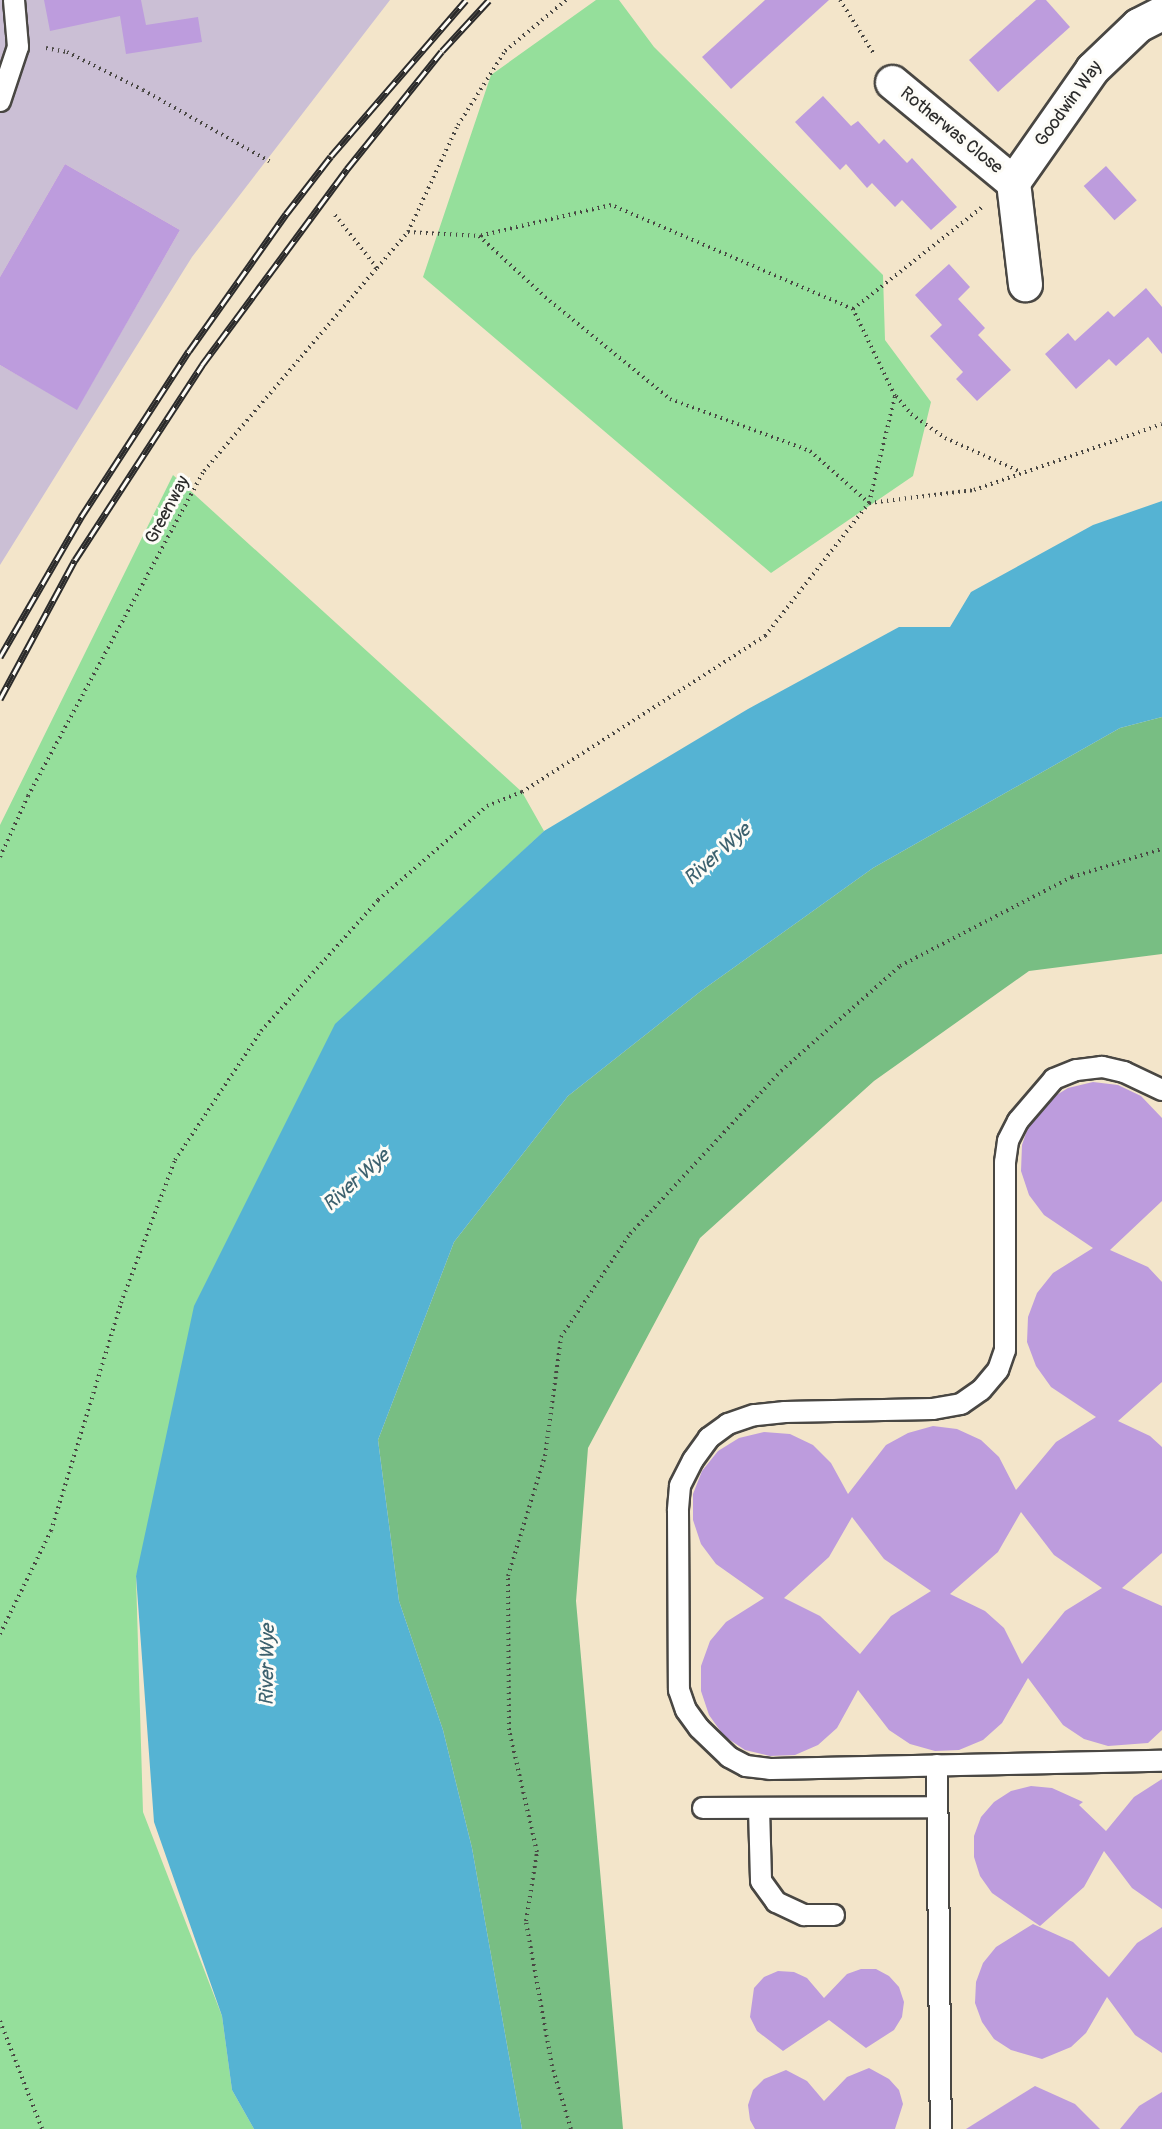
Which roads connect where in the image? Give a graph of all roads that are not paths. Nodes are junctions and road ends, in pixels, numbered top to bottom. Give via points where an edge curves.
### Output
1 (14, 0) edge
2 (1162, 14) edge
3 (892, 82) road end
4 (0, 101) edge
5 (1013, 182) junction
6 (1025, 284) dead end
7 (1162, 1090) edge
8 (1162, 1761) edge
9 (937, 1765) junction
10 (935, 1807) junction
11 (703, 1808) dead end
12 (759, 1808) junction
13 (834, 1915) dead end
14 (941, 2129) edge

1 - 4 lane via 18,47
2 - 5 street, Goodwin Way via 1138,26 1092,69
3 - 5 street, Rotherwas Close
5 - 6 street, Rotherwas Close
7 - 9 lane via 1124,1072 1102,1067 1076,1070 1054,1079 1018,1121 1008,1141 1005,1162 1005,1350 998,1370 981,1390 961,1404 933,1409 754,1415 728,1424 709,1438 680,1486 679,1690 686,1710 699,1728 729,1757 746,1766 770,1770
8 - 9 lane
9 - 10 lane
10 - 12 lane
10 - 14 lane
11 - 12 lane
12 - 13 lane via 761,1881 776,1902 804,1915

